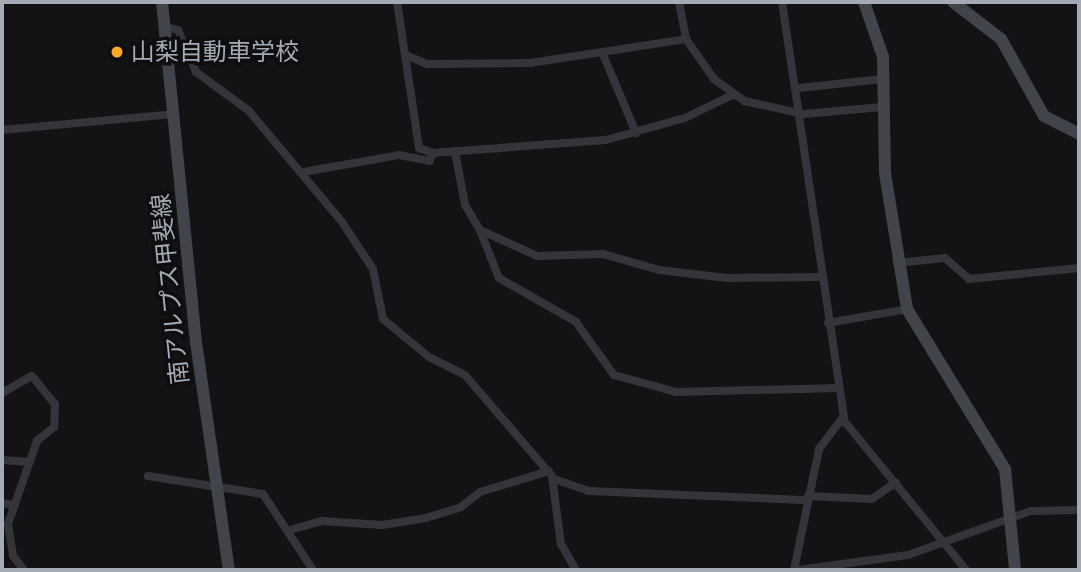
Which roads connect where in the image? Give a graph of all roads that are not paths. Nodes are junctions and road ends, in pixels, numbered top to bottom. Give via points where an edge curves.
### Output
1 (162, 2) edge
2 (397, 2) edge
3 (679, 2) edge
4 (782, 2) edge
5 (864, 2) edge
6 (953, 2) edge
7 (165, 27) junction
8 (686, 39) junction
9 (602, 52) junction
10 (408, 56) junction
11 (883, 79) junction
12 (799, 88) junction
13 (734, 94) junction
14 (883, 107) junction
15 (173, 114) junction
16 (803, 114) junction
17 (2, 130) edge
18 (636, 133) junction
19 (1079, 134) edge
20 (455, 151) junction
21 (433, 153) junction
22 (303, 172) junction
23 (480, 230) junction
24 (897, 263) junction
25 (1079, 268) edge
26 (822, 277) junction
27 (907, 309) junction
28 (828, 323) junction
29 (838, 388) junction
30 (2, 393) edge
31 (843, 417) junction
32 (2, 460) edge
33 (30, 462) junction
34 (551, 475) junction
35 (148, 476) dead end
36 (896, 482) junction
37 (216, 483) junction
38 (807, 498) junction
39 (2, 503) edge
40 (15, 505) junction
41 (1079, 510) edge
42 (1012, 518) junction
43 (290, 530) junction
44 (944, 542) junction
45 (23, 570) edge
46 (229, 570) edge
47 (313, 570) edge
48 (576, 570) edge
49 (796, 570) edge
50 (966, 570) edge
51 (1016, 570) edge

1 - 7 street, 南アルプス甲斐線
2 - 10 street
3 - 8 street
4 - 12 street
5 - 11 street via 877,28
6 - 19 street via 1001,39 1044,116
7 - 15 street, 南アルプス甲斐線
7 - 22 street via 178,30 196,72 250,111
8 - 9 street
8 - 13 street
9 - 10 street via 530,63 427,64
9 - 18 street
10 - 21 street via 419,148
11 - 12 street
11 - 14 street
12 - 16 street
13 - 16 street
13 - 18 street
14 - 16 street
14 - 24 street
15 - 17 street
15 - 37 street, 南アルプス甲斐線
16 - 26 street
18 - 20 street
20 - 21 street
20 - 23 street via 465,205
21 - 22 street via 429,160 399,155
22 - 34 street via 366,258 383,319 465,375
23 - 26 street via 537,256 603,254 659,270 728,278
23 - 29 street via 499,278 576,322 604,367 623,380 676,392
24 - 25 street via 945,258 969,279
24 - 27 street
26 - 28 street
27 - 28 street
27 - 42 street via 1000,456
28 - 29 street
29 - 31 street
30 - 33 street via 32,376 55,400 54,427 37,441
31 - 36 street
31 - 38 street via 819,449
32 - 33 street
33 - 40 street
34 - 38 street via 589,491
34 - 43 street via 480,492 461,507 426,518 382,525 322,521
34 - 48 street via 561,544
35 - 37 street
36 - 38 street via 872,499
36 - 44 street
37 - 43 street via 263,494
37 - 46 street, 南アルプス甲斐線
38 - 49 street
39 - 40 street
40 - 45 street via 8,524 13,556
41 - 42 street
42 - 44 street
42 - 51 street
43 - 47 street
44 - 49 street via 908,555
44 - 50 street

